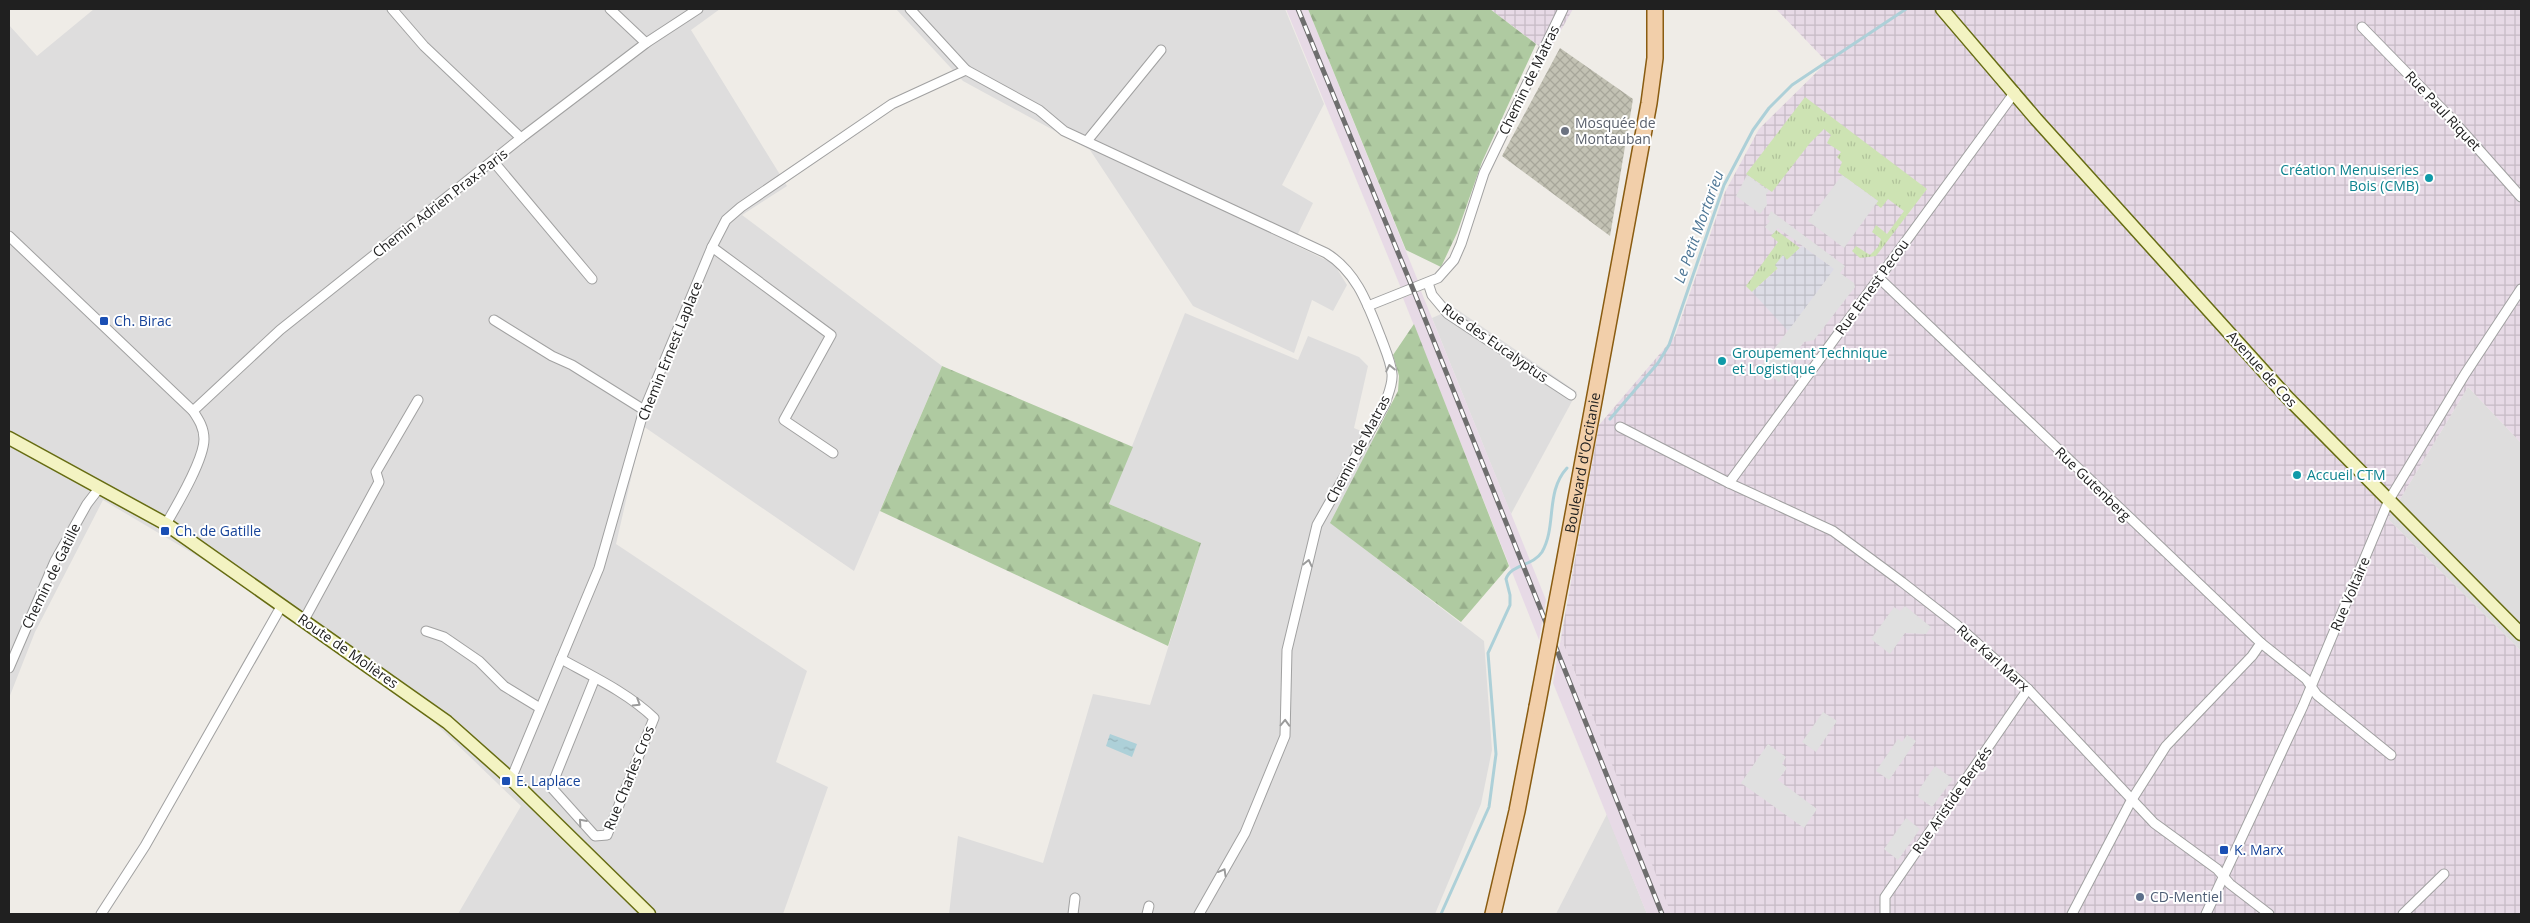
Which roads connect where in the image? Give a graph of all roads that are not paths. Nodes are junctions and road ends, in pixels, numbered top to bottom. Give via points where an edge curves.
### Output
1 (392, 9) edge
2 (610, 9) edge
3 (698, 9) edge
4 (910, 9) edge
5 (1563, 9) edge
6 (1655, 9) edge
7 (1942, 9) edge
8 (2362, 26) dead end
9 (646, 43) junction
10 (1160, 50) dead end
11 (966, 70) junction
12 (2015, 92) junction
13 (521, 138) junction
14 (1086, 141) junction
15 (493, 161) junction
16 (2521, 197) edge
17 (9, 236) edge
18 (712, 247) junction
19 (1879, 278) junction
20 (592, 279) dead end
21 (1428, 283) junction
22 (2521, 289) edge
23 (1368, 306) junction
24 (494, 320) dead end
25 (1571, 395) dead end
26 (418, 400) dead end
27 (644, 410) junction
28 (193, 411) junction
29 (1620, 426) dead end
30 (9, 438) edge
31 (833, 453) dead end
32 (1729, 482) junction
33 (100, 487) junction
34 (2389, 500) junction
35 (166, 524) junction
36 (282, 605) junction
37 (304, 620) junction
38 (426, 631) dead end
39 (2521, 634) edge
40 (2261, 643) junction
41 (561, 659) junction
42 (9, 668) edge
43 (595, 678) junction
44 (2311, 686) junction
45 (2028, 689) junction
46 (540, 708) junction
47 (2392, 755) dead end
48 (511, 779) junction
49 (2131, 801) junction
50 (2444, 874) dead end
51 (2224, 877) junction
52 (1075, 898) dead end
53 (101, 914) edge
54 (649, 914) edge
55 (1073, 914) edge
56 (1199, 914) edge
57 (1493, 914) edge
58 (1885, 914) edge
59 (2072, 914) edge
60 (2206, 914) edge
61 (2269, 914) edge
62 (2403, 914) edge

1 - 13 street via 424,46
2 - 9 street
3 - 9 street, Chemin Adrien Prax-Paris
4 - 11 street
5 - 21 street, Chemin de Matras via 1484,173 1454,260 1438,278
6 - 57 main road, Boulevard d'Occitanie, bridge via 1655,58 1645,127 1517,811
7 - 12 street, Avenue de Cos
8 - 16 street, Rue Paul Riquet
9 - 13 street, Chemin Adrien Prax-Paris
10 - 14 street
11 - 14 street via 1038,110 1064,131
11 - 18 street, Chemin Ernest Laplace via 892,104 741,207 726,220
12 - 19 street, Rue Ernest Pecou
12 - 34 street, Avenue de Cos via 2287,397
13 - 15 street, Chemin Adrien Prax-Paris
14 - 23 street via 1326,253 1351,274
15 - 20 street
15 - 28 street, Chemin Adrien Prax-Paris via 280,330
17 - 28 street
18 - 27 street, Chemin Ernest Laplace
18 - 31 street via 831,335 784,420
19 - 32 street, Rue Ernest Pecou
19 - 40 street, Rue Gutenberg
21 - 23 street, Chemin de Matras
21 - 25 street, Rue des Eucalyptus via 1432,295 1448,314
22 - 34 street, Rue Voltaire
56 -> 23 street, Chemin de Matras via 1245,833 1285,736 1287,650 1317,525 1385,404 1391,387 1390,364
24 - 27 street
26 - 37 street via 376,472 379,482
27 - 41 street, Chemin Ernest Laplace via 599,568
28 - 35 street via 203,430 204,446
29 - 32 street
30 - 33 street, Route de Molières
32 - 45 street, Rue Karl Marx via 1833,531 1957,624
33 - 35 street, Route de Molières
33 - 42 street, Chemin de Gatille via 55,562
34 - 39 street, Avenue de Cos
34 - 44 street, Rue Voltaire
35 - 36 street, Route de Molières
36 - 37 street, Route de Molières
36 - 53 street via 146,846
37 - 48 street, Route de Molières via 447,722
38 - 46 street via 444,637 479,662 504,686
40 - 44 street, Rue Gutenberg
40 - 49 street via 2166,746
41 - 43 street, Rue Charles Cros
41 - 46 street, Chemin Ernest Laplace
43 -> 43 street, Rue Charles Cros via 643,707 654,718 606,835 595,836 551,787
44 - 47 street, Rue Gutenberg via 2317,695
44 - 51 street, Rue Voltaire
45 - 49 street, Rue Karl Marx
45 - 58 street, Rue Aristide Bergés via 1886,897
46 - 48 street, Chemin Ernest Laplace
48 - 54 street, Route de Molières
49 - 51 street, Rue Karl Marx
49 - 59 street
50 - 62 street
51 - 60 street, Rue Voltaire
51 - 61 street, Rue Karl Marx
52 - 55 street

